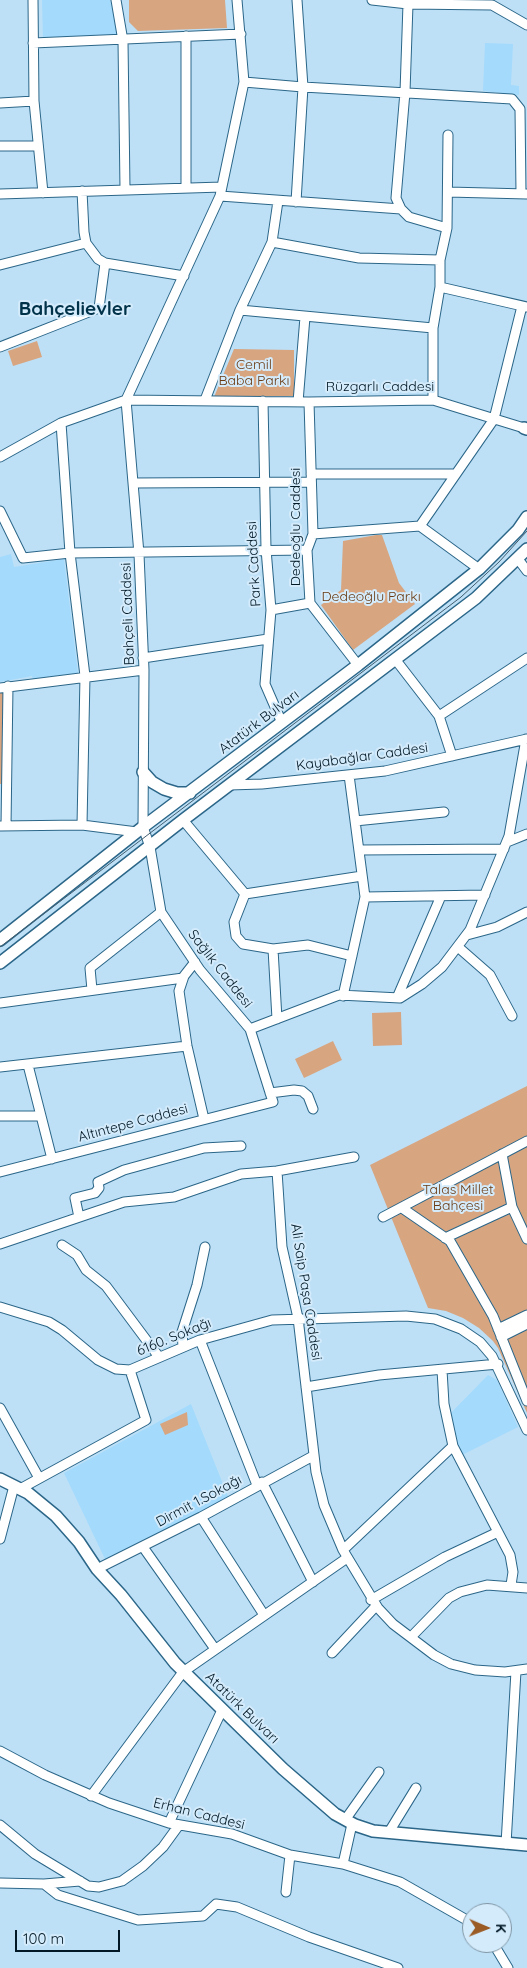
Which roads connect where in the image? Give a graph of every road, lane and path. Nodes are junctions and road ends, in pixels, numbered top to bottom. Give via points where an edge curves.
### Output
1 (33, 0) edge
2 (116, 0) edge
3 (237, 0) edge
4 (298, 0) edge
5 (372, 0) edge
6 (382, 1) edge
7 (492, 3) edge
8 (408, 4) junction
9 (527, 25) edge
10 (241, 34) junction
11 (186, 36) junction
12 (123, 41) junction
13 (33, 43) junction
14 (244, 82) junction
15 (303, 87) junction
16 (405, 92) junction
17 (34, 101) junction
18 (0, 103) edge
19 (448, 135) dead end
20 (0, 146) edge
21 (38, 146) junction
22 (186, 188) junction
23 (125, 189) junction
24 (82, 191) junction
25 (221, 192) junction
26 (448, 192) junction
27 (43, 193) junction
28 (0, 194) edge
29 (524, 194) edge
30 (278, 201) junction
31 (296, 202) junction
32 (401, 209) junction
33 (447, 228) junction
34 (272, 242) junction
35 (86, 243) junction
36 (440, 260) junction
37 (105, 263) junction
38 (0, 265) edge
39 (184, 276) junction
40 (440, 287) junction
41 (525, 307) edge
42 (240, 310) junction
43 (305, 317) junction
44 (433, 328) junction
45 (0, 347) edge
46 (126, 400) junction
47 (205, 400) junction
48 (433, 400) junction
49 (263, 401) junction
50 (298, 402) junction
51 (309, 402) junction
52 (494, 418) junction
53 (61, 423) junction
54 (526, 429) edge
55 (1, 456) edge
56 (454, 474) junction
57 (311, 478) junction
58 (265, 483) junction
59 (133, 484) junction
60 (0, 511) edge
61 (527, 517) edge
62 (420, 526) junction
63 (313, 534) junction
64 (266, 549) junction
65 (527, 549) edge
66 (307, 550) junction
67 (70, 553) junction
68 (139, 554) junction
69 (518, 559) junction
70 (479, 569) junction
71 (527, 571) edge
72 (310, 603) junction
73 (270, 610) junction
74 (268, 639) junction
75 (143, 658) junction
76 (527, 658) edge
77 (395, 659) junction
78 (358, 665) junction
79 (144, 670) junction
80 (85, 676) junction
81 (4, 687) edge
82 (439, 716) junction
83 (282, 723) junction
84 (526, 739) edge
85 (452, 756) junction
86 (143, 772) junction
87 (349, 775) junction
88 (229, 785) junction
89 (190, 793) junction
90 (444, 812) dead end
91 (183, 820) junction
92 (355, 821) junction
93 (82, 825) junction
94 (3, 826) edge
95 (140, 829) junction
96 (527, 834) edge
97 (506, 845) junction
98 (150, 847) junction
99 (359, 850) junction
100 (362, 876) junction
101 (245, 894) junction
102 (485, 895) junction
103 (441, 896) junction
104 (365, 897) junction
105 (161, 912) junction
106 (527, 912) edge
107 (467, 935) junction
108 (0, 940) edge
109 (458, 947) junction
110 (274, 949) junction
111 (352, 956) junction
112 (195, 962) junction
113 (0, 963) edge
114 (183, 978) junction
115 (92, 990) junction
116 (343, 996) junction
117 (397, 998) junction
118 (0, 1003) edge
119 (512, 1016) dead end
120 (277, 1019) junction
121 (250, 1029) junction
122 (187, 1046) junction
123 (28, 1065) junction
124 (0, 1067) edge
125 (271, 1098) junction
126 (313, 1109) dead end
127 (0, 1116) edge
128 (40, 1116) junction
129 (204, 1119) junction
130 (527, 1141) edge
131 (241, 1146) dead end
132 (502, 1154) junction
133 (354, 1157) dead end
134 (52, 1159) junction
135 (277, 1171) junction
136 (0, 1172) edge
137 (402, 1208) junction
138 (512, 1208) junction
139 (79, 1217) junction
140 (383, 1217) dead end
141 (445, 1238) junction
142 (527, 1239) edge
143 (0, 1244) edge
144 (62, 1245) dead end
145 (205, 1247) dead end
146 (0, 1307) edge
147 (527, 1316) edge
148 (300, 1318) junction
149 (527, 1324) edge
150 (500, 1333) junction
151 (200, 1340) junction
152 (183, 1347) junction
153 (159, 1357) junction
154 (498, 1364) junction
155 (130, 1370) junction
156 (442, 1370) junction
157 (306, 1387) junction
158 (527, 1401) edge
159 (0, 1408) edge
160 (527, 1430) edge
161 (452, 1446) junction
162 (314, 1456) junction
163 (38, 1478) junction
164 (0, 1479) edge
165 (260, 1484) junction
166 (17, 1487) junction
167 (201, 1517) junction
168 (2, 1521) edge
169 (498, 1532) junction
170 (0, 1539) edge
171 (143, 1547) junction
172 (345, 1554) junction
173 (97, 1569) junction
174 (312, 1582) junction
175 (512, 1585) junction
176 (527, 1588) edge
177 (374, 1603) junction
178 (264, 1615) junction
179 (411, 1637) junction
180 (215, 1649) junction
181 (332, 1653) dead end
182 (527, 1669) edge
183 (516, 1671) junction
184 (183, 1672) junction
185 (222, 1710) junction
186 (0, 1750) edge
187 (379, 1772) dead end
188 (416, 1788) dead end
189 (91, 1796) junction
190 (349, 1822) junction
191 (169, 1823) junction
192 (0, 1825) edge
193 (179, 1825) junction
194 (389, 1832) junction
195 (506, 1844) junction
196 (527, 1845) edge
197 (290, 1855) junction
198 (343, 1864) junction
199 (80, 1881) junction
200 (0, 1883) edge
201 (44, 1884) junction
202 (286, 1892) dead end
203 (462, 1917) edge
204 (499, 1953) edge
205 (398, 1968) edge
206 (508, 1968) edge

1 - 13 street
2 - 12 street
3 - 10 street
4 - 15 street
5 - 6 street
6 - 8 street
7 - 8 street
7 - 9 street
8 - 16 street
10 - 11 street
10 - 14 street
11 - 12 street
11 - 22 street
12 - 13 street
12 - 23 street
13 - 17 street
14 - 15 street
14 - 25 street
15 - 16 street
15 - 31 street
16 - 29 street via 514,100 520,109
16 - 32 street via 396,198
17 - 18 street
17 - 21 street
19 - 26 street
20 - 21 street
21 - 27 street
22 - 23 street
22 - 25 street
23 - 24 street
24 - 27 street
24 - 35 street
25 - 30 street
25 - 39 street
26 - 29 street
26 - 33 street
27 - 28 street
30 - 31 street
30 - 34 street
31 - 32 street
32 - 33 street via 409,217
33 - 36 street
34 - 36 street via 358,258
34 - 42 street
35 - 37 street via 92,253
35 - 38 street
36 - 40 street
37 - 39 street
37 - 45 street via 99,308
39 - 46 street
40 - 41 street
40 - 44 street
41 - 52 street
42 - 43 street
42 - 47 street
43 - 44 street
43 - 50 street
44 - 48 street
46 - 47 street, Rüzgarlı Caddesi
46 - 53 street, Rüzgarlı Caddesi
46 - 59 street, Bahçeli Caddesi
47 - 49 street, Rüzgarlı Caddesi
48 - 51 street, Rüzgarlı Caddesi
48 - 52 street, Rüzgarlı Caddesi
49 - 50 street, Rüzgarlı Caddesi
49 - 58 street, Park Caddesi
50 - 51 street, Rüzgarlı Caddesi
51 - 57 street, Dedeoğlu Caddesi
52 - 54 street, Rüzgarlı Caddesi
52 - 56 street
53 - 55 street, Rüzgarlı Caddesi
53 - 67 street
56 - 57 street
56 - 62 street
57 - 58 street
57 - 63 street, Dedeoğlu Caddesi
58 - 59 street
58 - 64 street, Park Caddesi
59 - 68 street, Bahçeli Caddesi
60 - 67 street via 23,558
61 - 70 main road, Atatürk Bulvarı
62 - 63 street
62 - 70 street
63 - 66 street, Dedeoğlu Caddesi
64 - 66 street
64 - 68 street
64 - 73 street, Park Caddesi
65 - 69 main road
66 - 72 street, Dedeoğlu Caddesi
67 - 68 street
67 - 80 street
68 - 75 street, Bahçeli Caddesi
69 - 71 street
69 - 77 main road via 476,598
70 - 78 main road, Atatürk Bulvarı
72 - 73 street
72 - 78 street, Dedeoğlu Caddesi
73 - 74 street, Park Caddesi
74 - 75 street
74 - 83 street, Park Caddesi via 265,684
75 - 79 street, Bahçeli Caddesi
76 - 82 street
77 - 82 street
77 - 88 main road
78 - 83 main road, Atatürk Bulvarı
79 - 80 street
79 - 86 street, Bahçeli Caddesi
80 - 81 street
80 - 93 street
81 - 94 street
82 - 85 street
83 - 89 main road, Atatürk Bulvarı
84 - 85 street, Kayabağlar Caddesi
84 - 97 street, Sağlık Caddesi
85 - 87 street, Kayabağlar Caddesi via 401,768
86 - 89 main road via 164,789
86 - 95 street, Bahçeli Caddesi
87 - 88 street, Kayabağlar Caddesi
87 - 92 street
88 - 91 main road
89 - 95 main road, Atatürk Bulvarı
90 - 92 street
91 - 98 main road
91 - 101 street
92 - 99 street
93 - 94 street
93 - 95 street
95 - 98 street, Sağlık Caddesi
95 - 108 main road, Atatürk Bulvarı
96 - 97 street
97 - 99 street
97 - 102 street, Sağlık Caddesi
98 - 105 street, Sağlık Caddesi
98 - 113 main road
99 - 100 street
100 - 101 street
100 - 104 street
101 - 110 street via 234,917 236,936 247,946
102 - 103 street
102 - 107 street, Sağlık Caddesi
103 - 104 street
103 - 117 street
104 - 111 street
105 - 112 street, Sağlık Caddesi
105 - 115 street via 90,968
106 - 107 street via 497,927
107 - 109 street, Sağlık Caddesi
109 - 117 street, Sağlık Caddesi via 432,976 412,992
109 - 119 street via 490,975
110 - 111 street via 308,945
110 - 120 street
111 - 116 street
112 - 114 street
112 - 121 street, Sağlık Caddesi
114 - 115 street
114 - 122 street via 179,991
115 - 118 street
116 - 117 street, Sağlık Caddesi
116 - 120 street, Sağlık Caddesi
120 - 121 street, Sağlık Caddesi
121 - 125 street
122 - 123 street
122 - 129 street
123 - 124 street
123 - 128 street
125 - 126 street, Altıntepe Caddesi via 294,1090 302,1091 308,1096
125 - 129 street, Altıntepe Caddesi
127 - 128 street
128 - 134 street
129 - 134 street, Altıntepe Caddesi
130 - 132 street
131 - 139 street via 204,1148 124,1170 98,1182 99,1188 95,1193 76,1198
132 - 137 street
132 - 138 street
133 - 135 street
134 - 136 street, Altıntepe Caddesi
135 - 139 street via 241,1174 174,1197 124,1202
135 - 148 street, Ali Saip Paşa Caddesi via 282,1247
137 - 140 street
137 - 141 street
138 - 141 street
138 - 142 street
139 - 143 street
141 - 150 street via 450,1241
144 - 153 street via 77,1255 86,1270 106,1286
145 - 152 street via 182,1332
146 - 155 street via 49,1322 98,1360
147 - 150 street
148 - 151 street, 6160. Sokağı via 257,1323
148 - 154 street, 6160. Sokağı via 406,1316 435,1319 474,1336
148 - 157 street, Ali Saip Paşa Caddesi
149 - 150 street
150 - 158 street
151 - 152 street, 6160. Sokağı
151 - 165 street
152 - 153 street, 6160. Sokağı
153 - 155 street, 6160. Sokağı
154 - 156 street
154 - 160 street, 6160. Sokağı
155 - 163 street, 6160. Sokağı via 146,1420
156 - 157 street via 380,1375
156 - 161 street
157 - 162 street, Ali Saip Paşa Caddesi
159 - 163 street
161 - 169 street
161 - 172 street
162 - 165 street, Dirmit 1.Sokağı
162 - 172 street, Ali Saip Paşa Caddesi via 324,1505
163 - 166 street, 6160. Sokağı
164 - 166 main road, Atatürk Bulvarı
165 - 167 street, Dirmit 1.Sokağı
165 - 174 street
166 - 168 street
166 - 173 main road, Atatürk Bulvarı via 64,1524
167 - 171 street, Dirmit 1.Sokağı
167 - 173 street
167 - 178 street
168 - 170 street
169 - 175 street via 512,1560
169 - 177 street via 436,1562
171 - 173 street, Dirmit 1.Sokağı
171 - 180 street
172 - 174 street
172 - 177 street, Ali Saip Paşa Caddesi
173 - 184 main road, Atatürk Bulvarı
174 - 178 street
175 - 176 street
175 - 179 street via 480,1586 454,1595
177 - 179 street, Ali Saip Paşa Caddesi via 393,1624
177 - 181 street
178 - 180 street
179 - 183 street, Ali Saip Paşa Caddesi via 434,1655 459,1666 484,1671
180 - 184 street
182 - 183 street, Ali Saip Paşa Caddesi
183 - 195 street
184 - 185 main road, Atatürk Bulvarı
184 - 189 street
185 - 190 main road, Atatürk Bulvarı via 320,1802
185 - 191 street
186 - 189 street, Erhan Caddesi
187 - 190 street
188 - 194 street
189 - 191 street, Erhan Caddesi
190 - 194 main road, Atatürk Bulvarı via 373,1831
190 - 198 street
191 - 193 street, Erhan Caddesi
192 - 199 street via 35,1854
193 - 197 street, Erhan Caddesi via 232,1834
193 - 199 street via 144,1866 122,1882 99,1887
194 - 195 main road, Atatürk Bulvarı
195 - 196 main road, Atatürk Bulvarı
197 - 198 street, Erhan Caddesi
197 - 202 street
198 - 203 street, Erhan Caddesi via 400,1882
199 - 201 street
200 - 201 street
201 - 205 street via 58,1895 138,1920 203,1916 216,1904 237,1907 309,1937
204 - 206 street

